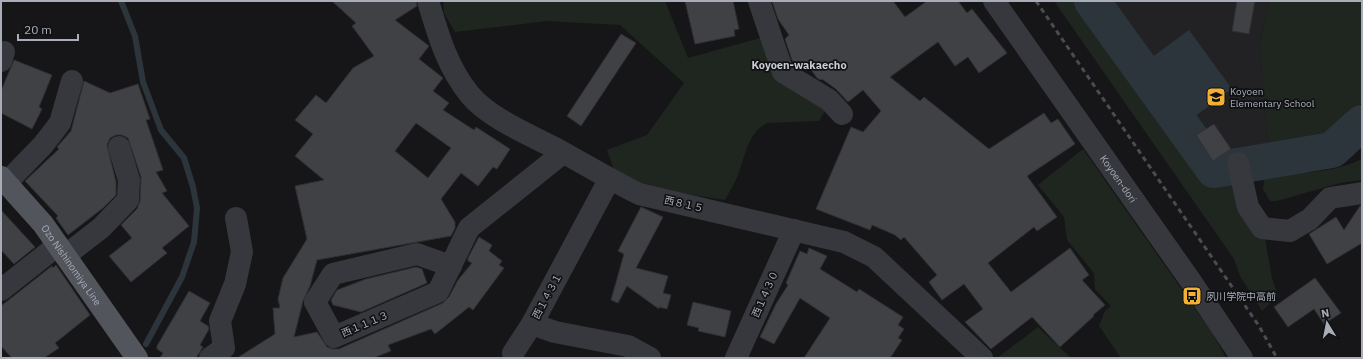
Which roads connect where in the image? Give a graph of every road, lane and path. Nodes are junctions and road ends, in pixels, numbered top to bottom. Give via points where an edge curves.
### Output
1 (428, 1) edge
2 (759, 1) edge
3 (994, 1) edge
4 (72, 81) dead end
5 (842, 114) dead end
6 (119, 147) dead end
7 (563, 153) junction
8 (1238, 163) dead end
9 (4, 180) edge
10 (609, 180) junction
11 (1362, 193) edge
12 (236, 218) dead end
13 (794, 230) junction
14 (62, 250) junction
15 (451, 266) junction
16 (1, 290) edge
17 (532, 324) junction
18 (513, 353) dead end
19 (137, 358) edge
20 (210, 358) edge
21 (650, 358) edge
22 (736, 358) edge
23 (982, 358) edge
24 (1242, 358) edge

1 - 7 street, 西８１５ via 443,48 453,70 470,95 489,111
2 - 5 street via 783,72 829,100
3 - 24 street, Koyoen-dori via 1192,282
4 - 9 street via 60,123 43,145
6 - 14 street via 129,180 128,200 101,228
7 - 10 street, 西８１５
7 - 15 street, 西１１１３ via 470,228
8 - 11 street via 1248,207 1262,228 1290,231 1310,219 1330,198
9 - 14 main road, Ozo Nishinomiya Line
10 - 13 street, 西８１５ via 639,194
10 - 17 street, 西１４３１
12 - 20 street via 242,252 235,284 220,321 224,348
13 - 22 street, 西１４３０
13 - 23 street, 西８１５ via 844,242 874,257
14 - 16 street
14 - 19 main road, Ozo Nishinomiya Line
15 - 15 street, 西１１１３ via 438,292 334,337 315,302 334,274 417,254
17 - 18 street
17 - 21 street, 西１４３１ via 555,332 628,346

